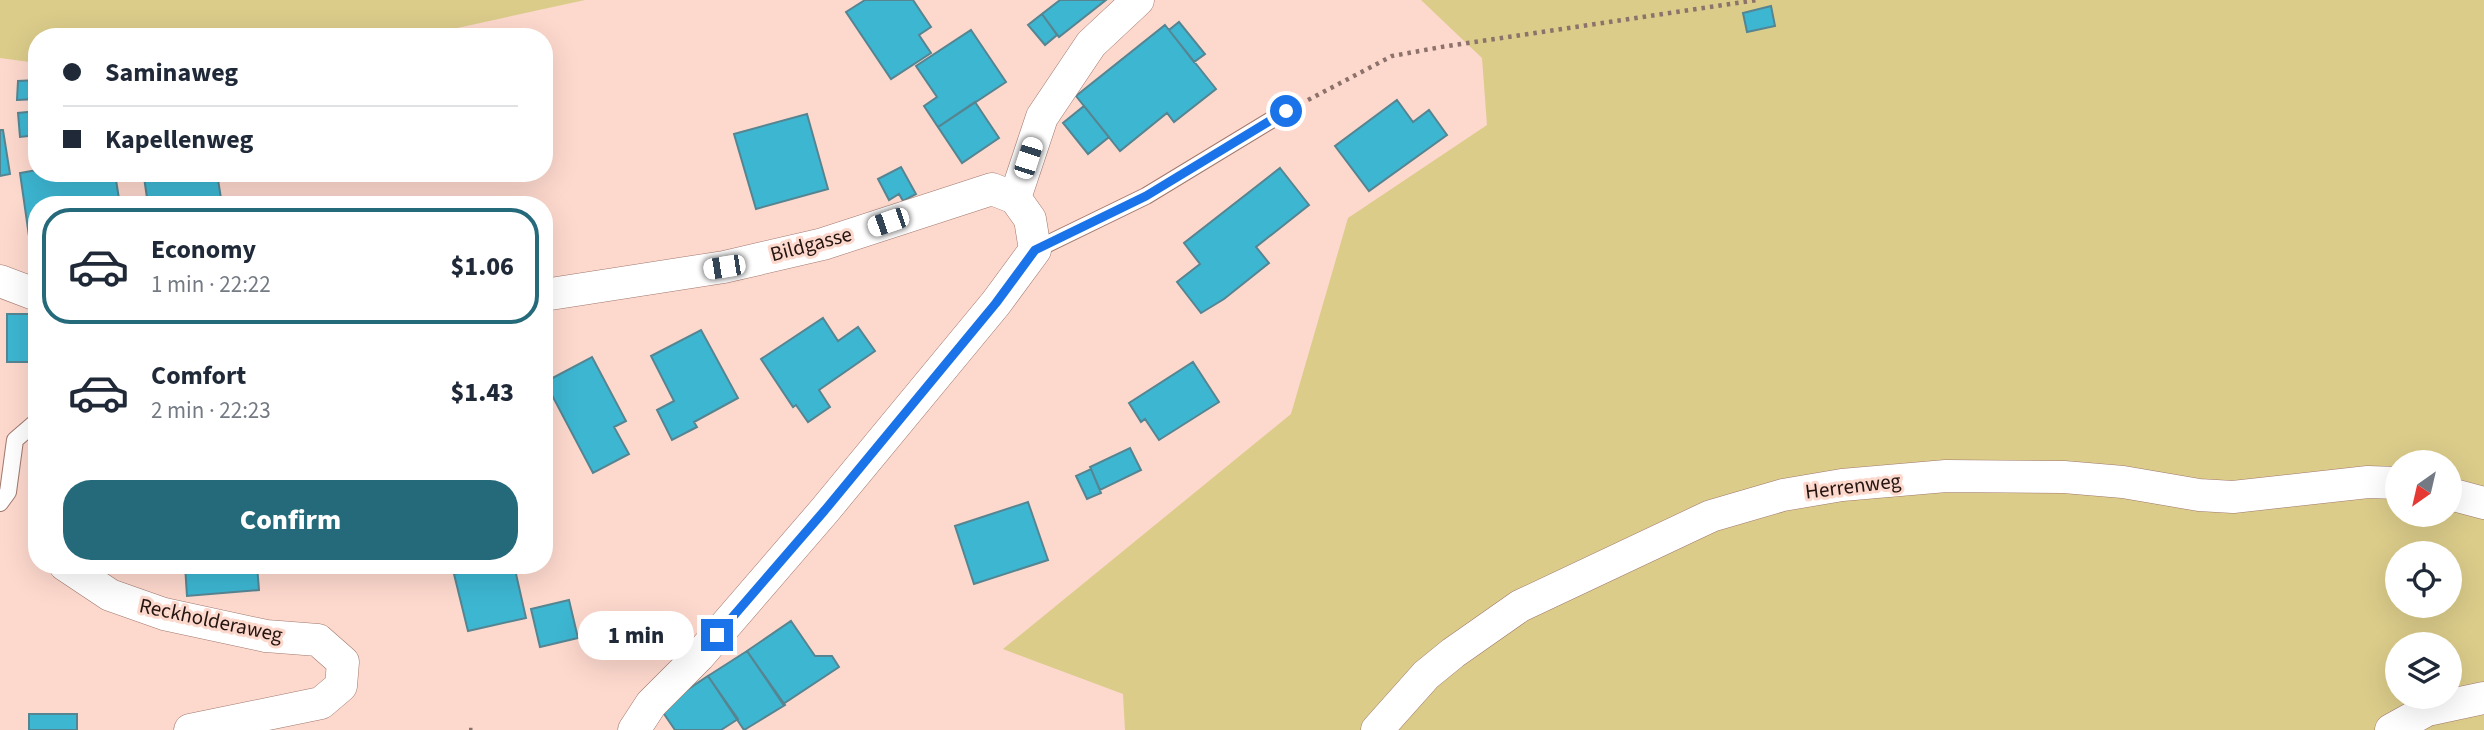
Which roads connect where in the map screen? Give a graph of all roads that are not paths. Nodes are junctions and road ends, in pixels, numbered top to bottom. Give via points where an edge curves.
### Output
1 (1138, 0) edge
2 (1286, 111) road end
3 (1015, 198) junction
4 (1035, 250) junction
5 (0, 281) edge
6 (28, 292) edge
7 (553, 294) edge
8 (28, 429) edge
9 (2385, 483) edge
10 (2462, 497) edge
11 (0, 503) edge
12 (2484, 503) edge
13 (78, 574) edge
14 (2484, 698) edge
15 (190, 730) edge
16 (634, 730) edge
17 (1377, 730) edge
18 (2391, 730) edge

1 - 3 street via 1091,44 1042,117
2 - 4 lane via 1146,196
3 - 4 street via 1030,219
3 - 7 street, Bildgasse via 992,189 823,244 724,267
4 - 16 street via 825,510 699,656 651,704
5 - 6 street
8 - 11 lane via 15,440 8,492
9 - 17 street, Herrenweg via 2233,497 2064,477 1946,476 1783,495 1711,516 1520,606 1426,675
10 - 12 street
13 - 15 street, Reckholderaweg via 110,595 163,614 266,636 318,640 343,662 341,686 321,703
14 - 18 street via 2427,710

